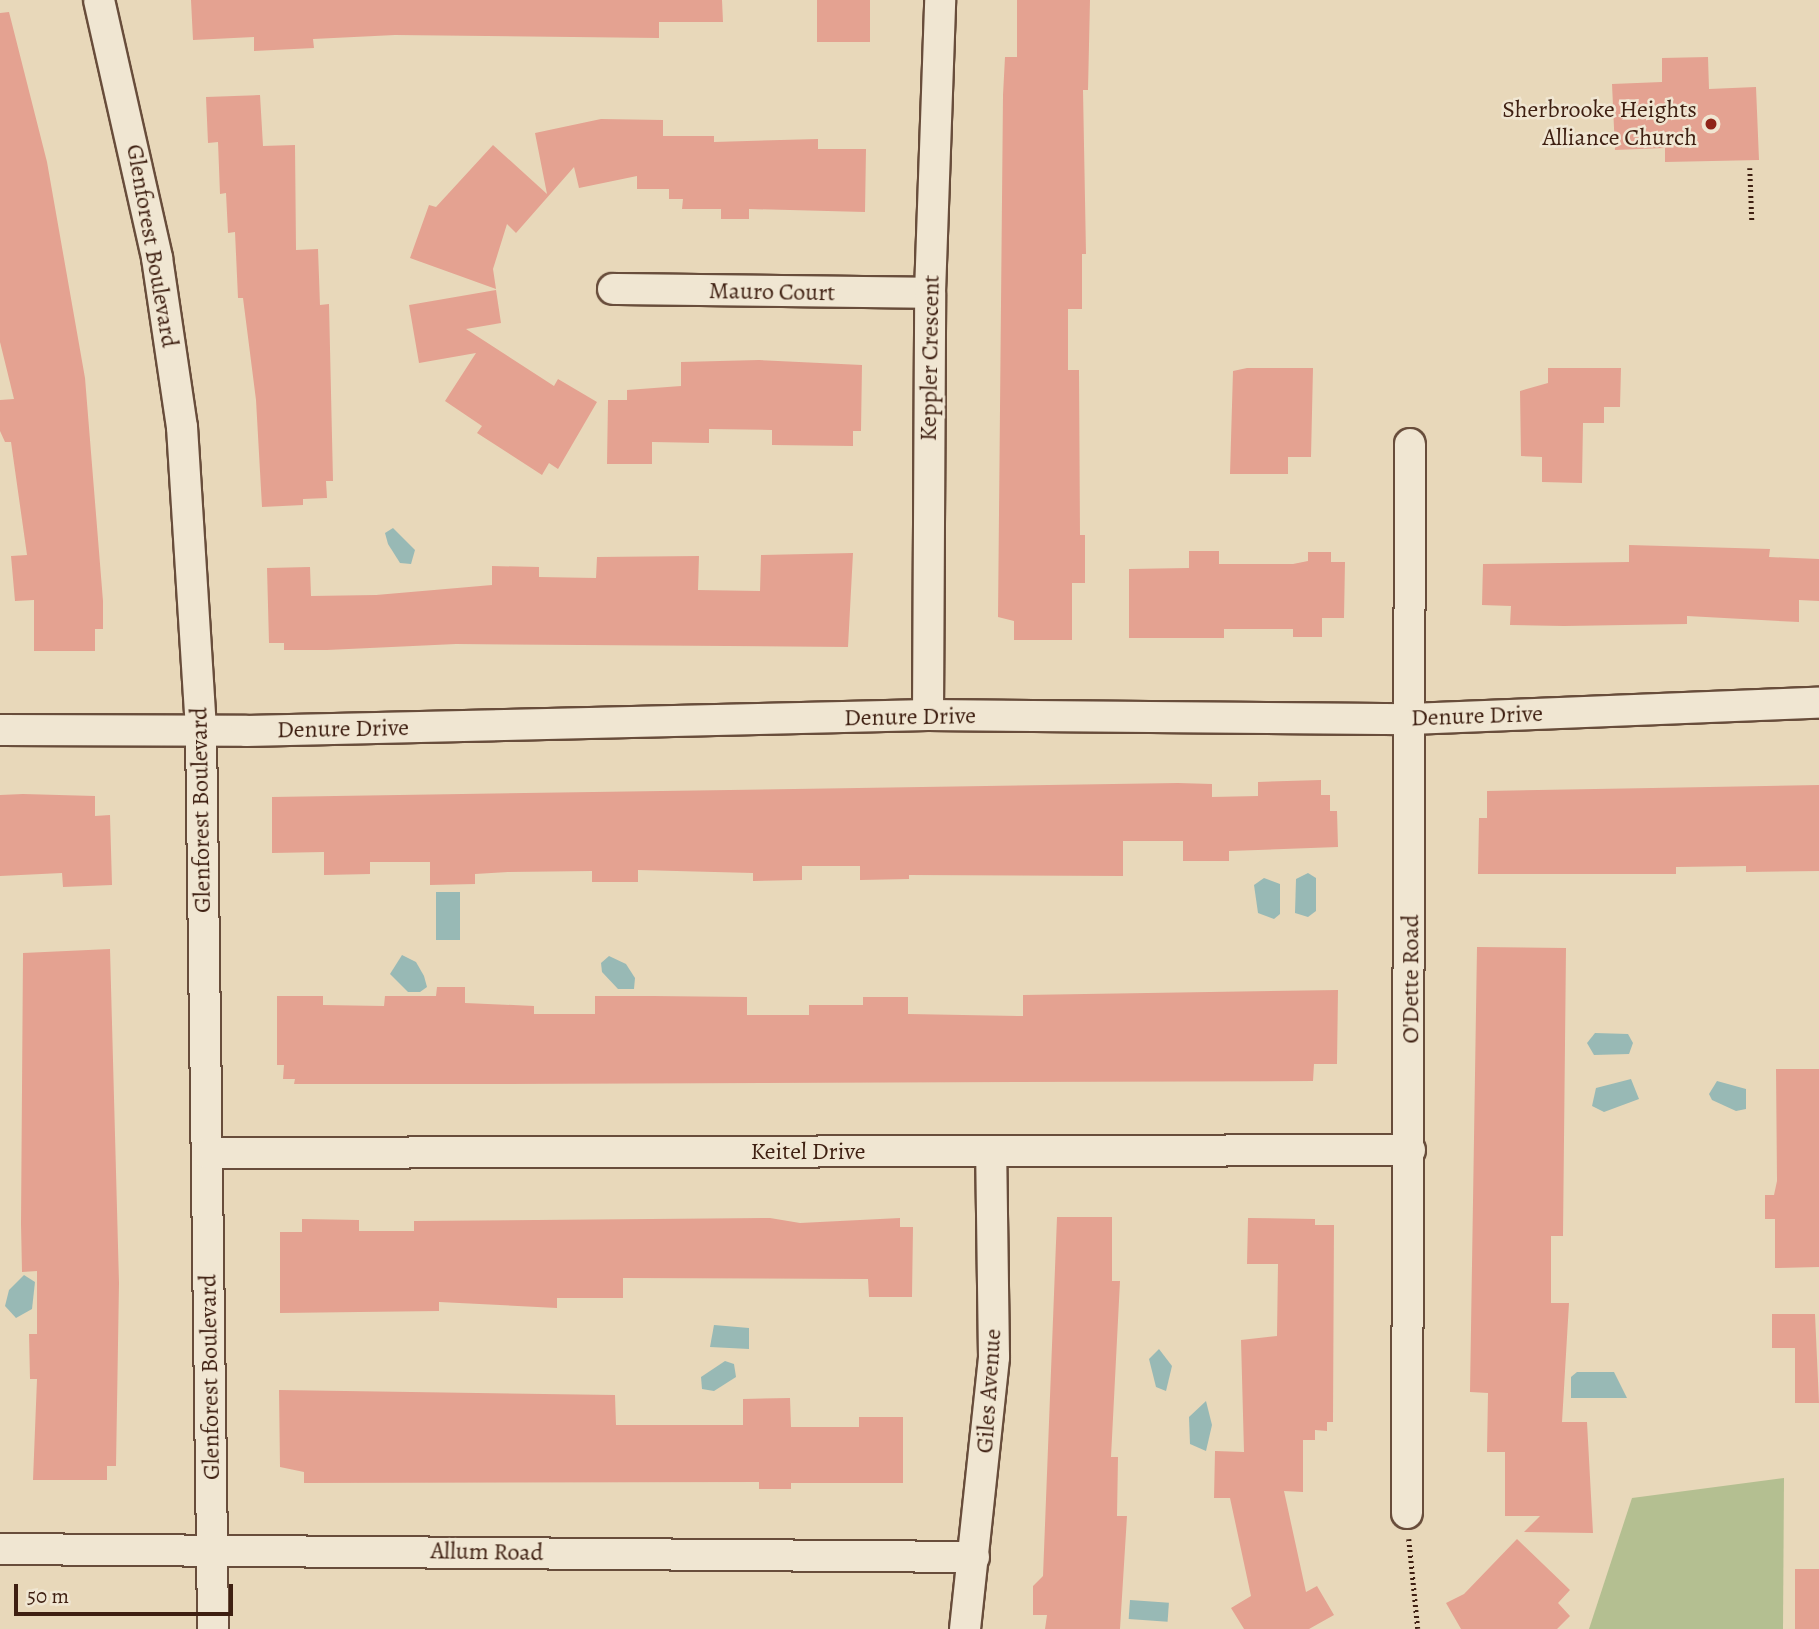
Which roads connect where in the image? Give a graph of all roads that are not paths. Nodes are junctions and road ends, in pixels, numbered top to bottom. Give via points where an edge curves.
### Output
1 (99, 0) edge
2 (940, 0) edge
3 (613, 289) dead end
4 (930, 293) junction
5 (1410, 444) dead end
6 (1819, 703) edge
7 (928, 715) junction
8 (1413, 719) junction
9 (0, 730) edge
10 (201, 731) junction
11 (1410, 1150) junction
12 (991, 1151) junction
13 (207, 1153) junction
14 (1407, 1513) road end
15 (0, 1549) edge
16 (212, 1549) junction
17 (974, 1557) junction
18 (213, 1629) edge
19 (965, 1629) edge

1 - 10 street, Glenforest Boulevard via 152,233 182,427
2 - 4 street, Keppler Crescent
3 - 4 street, Mauro Court
4 - 7 street, Keppler Crescent
5 - 8 street, O'Dette Road
6 - 8 street, Denure Drive
7 - 8 street, Denure Drive
7 - 10 street, Denure Drive
8 - 11 street, O'Dette Road
9 - 10 street, Denure Drive
10 - 13 street, Glenforest Boulevard
11 - 12 street, Keitel Drive
11 - 14 street, O'Dette Road
12 - 13 street, Keitel Drive
12 - 17 street, Giles Avenue via 994,1357
13 - 16 street, Glenforest Boulevard
15 - 16 street, Allum Road
16 - 17 street, Allum Road
16 - 18 street, Glenforest Boulevard
17 - 19 street, Giles Avenue

